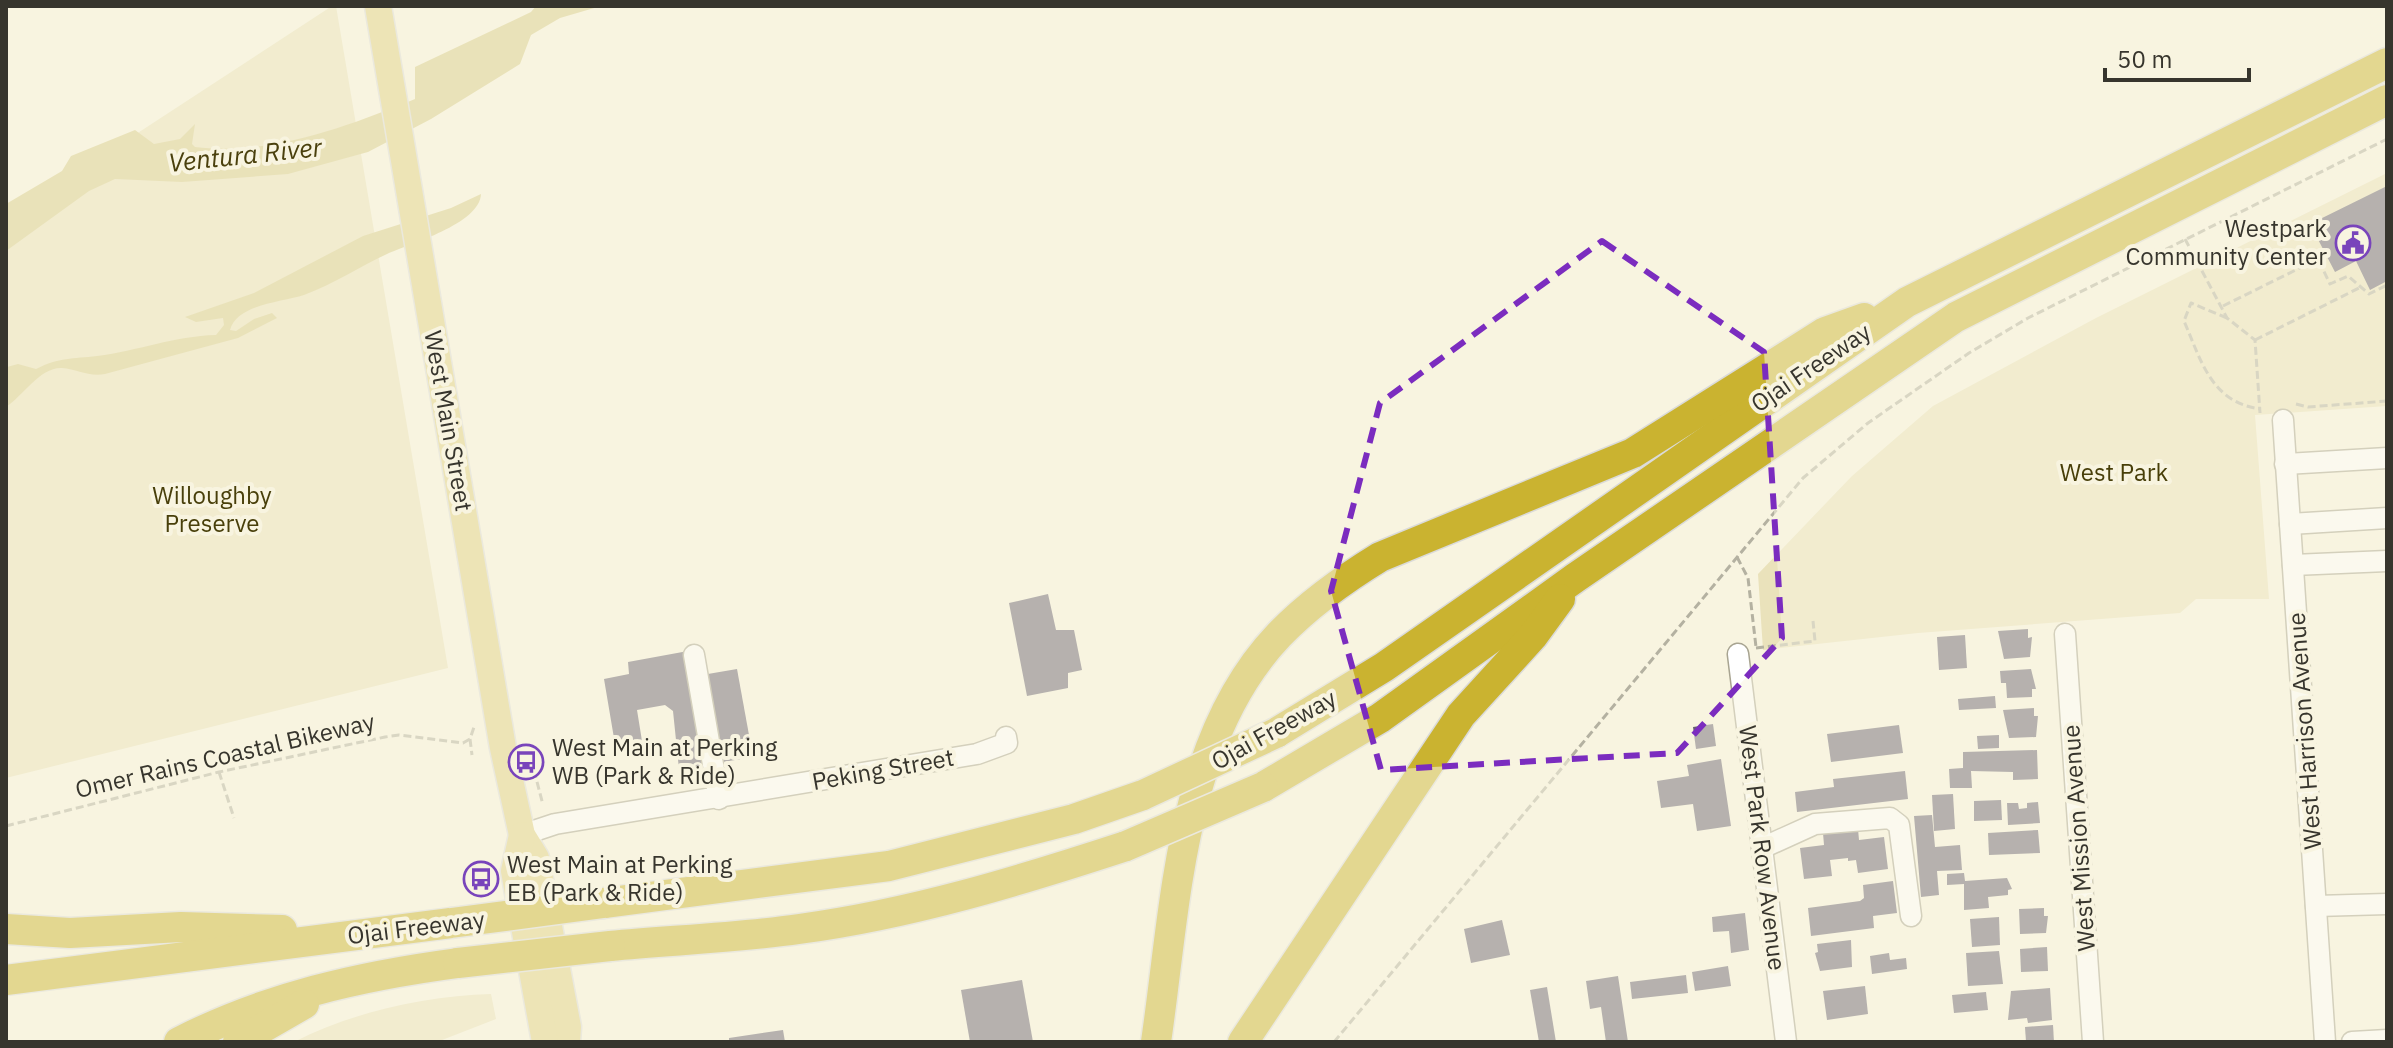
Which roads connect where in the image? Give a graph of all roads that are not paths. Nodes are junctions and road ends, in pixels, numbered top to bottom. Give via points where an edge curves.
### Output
1 (378, 6) edge
2 (2387, 63) edge
3 (2387, 100) edge
4 (1907, 302) junction
5 (2283, 420) dead end
6 (2387, 458) edge
7 (2285, 464) junction
8 (2387, 518) edge
9 (2290, 524) junction
10 (2387, 561) edge
11 (2293, 565) junction
12 (1575, 578) junction
13 (2065, 634) dead end
14 (1747, 651) road end
15 (694, 655) dead end
16 (1006, 740) dead end
17 (719, 799) junction
18 (522, 835) junction
19 (1762, 848) junction
20 (2387, 904) edge
21 (2316, 906) junction
22 (1911, 916) dead end
23 (6, 929) edge
24 (376, 933) junction
25 (6, 980) edge
26 (336, 984) junction
27 (2387, 1040) edge
28 (179, 1042) edge
29 (238, 1042) edge
30 (545, 1042) edge
31 (567, 1042) edge
32 (1156, 1042) edge
33 (1243, 1042) edge
34 (1786, 1042) edge
35 (2093, 1042) edge
36 (2325, 1042) edge
37 (2352, 1042) edge

1 - 18 main road, West Main Street via 487,722
2 - 4 highway, Ojai Freeway
3 - 12 highway, Ojai Freeway via 1956,317
4 - 24 highway, Ojai Freeway, bridge via 1384,667 1276,733 1143,795 1074,819 889,866
4 - 32 highway via 1825,332 1633,453 1380,557 1343,580 1279,635 1234,697 1199,785
5 - 7 street, West Harrison Avenue
6 - 7 street
7 - 9 street, West Harrison Avenue
8 - 9 street
9 - 11 street, West Harrison Avenue
10 - 11 street
11 - 21 street, West Harrison Avenue
12 - 26 highway, Ojai Freeway, bridge via 1380,718 1263,787 1126,846 1032,877 800,929 458,963
12 - 33 highway via 1533,636 1461,715
13 - 35 street, West Mission Avenue
14 - 19 street, West Park Row Avenue
15 - 17 street
16 - 17 street, Peking Street via 977,754
17 - 18 street, Peking Street via 547,825
18 - 30 main road, West Main Street via 514,871
18 - 31 main road, West Main Street via 536,858
19 - 22 street via 1815,824 1890,818 1899,825
19 - 34 street, West Park Row Avenue
20 - 21 street
21 - 36 street, West Harrison Avenue
23 - 24 highway
24 - 25 highway, Ojai Freeway
26 - 28 highway, Ojai Freeway via 279,999
26 - 29 highway
27 - 37 street

